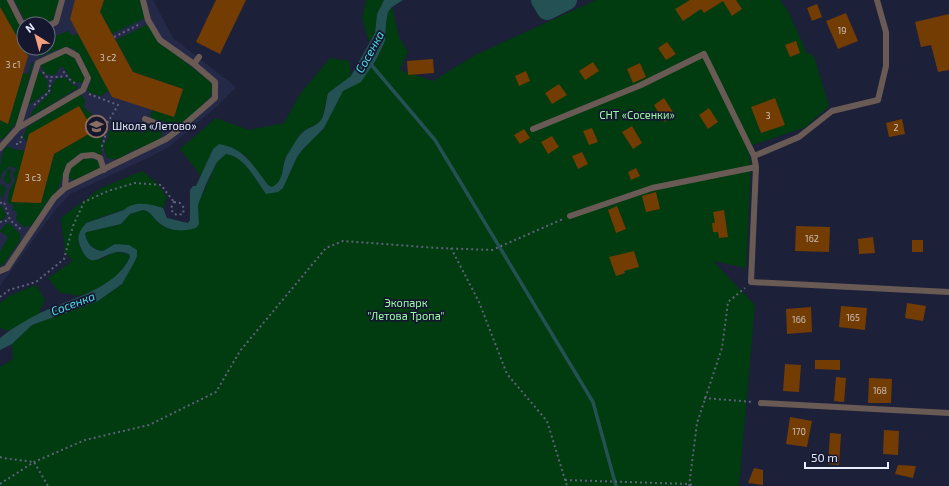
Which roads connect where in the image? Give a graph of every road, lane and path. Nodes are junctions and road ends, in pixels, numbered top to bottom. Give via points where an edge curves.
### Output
1 (10, 0) edge
2 (62, 0) edge
3 (143, 0) edge
4 (877, 0) edge
5 (18, 16) edge
6 (148, 20) junction
7 (56, 22) edge
8 (114, 37) dead end
9 (199, 57) dead end
10 (194, 64) junction
11 (145, 119) dead end
12 (105, 127) dead end
13 (18, 128) junction
14 (533, 129) dead end
15 (177, 131) junction
16 (105, 138) dead end
17 (0, 148) edge
18 (754, 156) junction
19 (756, 167) junction
20 (104, 170) junction
21 (65, 188) junction
22 (174, 202) junction
23 (0, 203) edge
24 (570, 216) joint
25 (10, 220) junction
26 (0, 222) edge
27 (28, 235) junction
28 (451, 248) junction
29 (0, 271) edge
30 (751, 282) junction
31 (949, 292) edge
32 (0, 297) edge
33 (704, 398) junction
34 (761, 403) joint
35 (949, 413) edge
36 (0, 457) edge
37 (34, 462) junction
38 (565, 480) junction
39 (0, 484) edge
40 (689, 485) edge
41 (48, 486) edge
42 (567, 486) edge
43 (695, 486) edge

1 - 5 lane
2 - 7 lane
3 - 6 lane
4 - 18 lane via 886,32 886,66 878,100 832,111 799,137
6 - 8 path
6 - 10 lane via 160,40
9 - 10 lane
10 - 15 lane via 216,82 215,98
11 - 15 lane
12 - 16 path
13 - 13 lane via 83,90 88,78 77,56 66,50 38,63
13 - 17 lane
14 - 18 lane via 641,85 704,54
15 - 20 lane
18 - 19 lane
19 - 24 lane via 652,188
19 - 30 lane
20 - 21 lane
20 - 21 lane via 100,158 93,155 82,156 69,166
21 - 27 lane via 54,198
22 - 22 path via 180,203 184,208 183,214 173,213 171,208
22 - 32 path via 161,185 135,183 84,202 73,226 64,259 36,282 9,290
23 - 25 path via 4,202
24 - 28 path via 492,250
25 - 26 path
25 - 27 path
27 - 29 lane via 7,268
28 - 37 path via 343,240 326,248 240,351 216,392 149,425 85,440
28 - 38 path via 479,302 507,374 547,421
30 - 31 lane
30 - 33 path via 728,302 722,348
33 - 34 path
33 - 40 path via 697,423
34 - 35 lane
36 - 37 path
37 - 39 path
37 - 41 path
38 - 40 path
38 - 42 path
40 - 43 path

